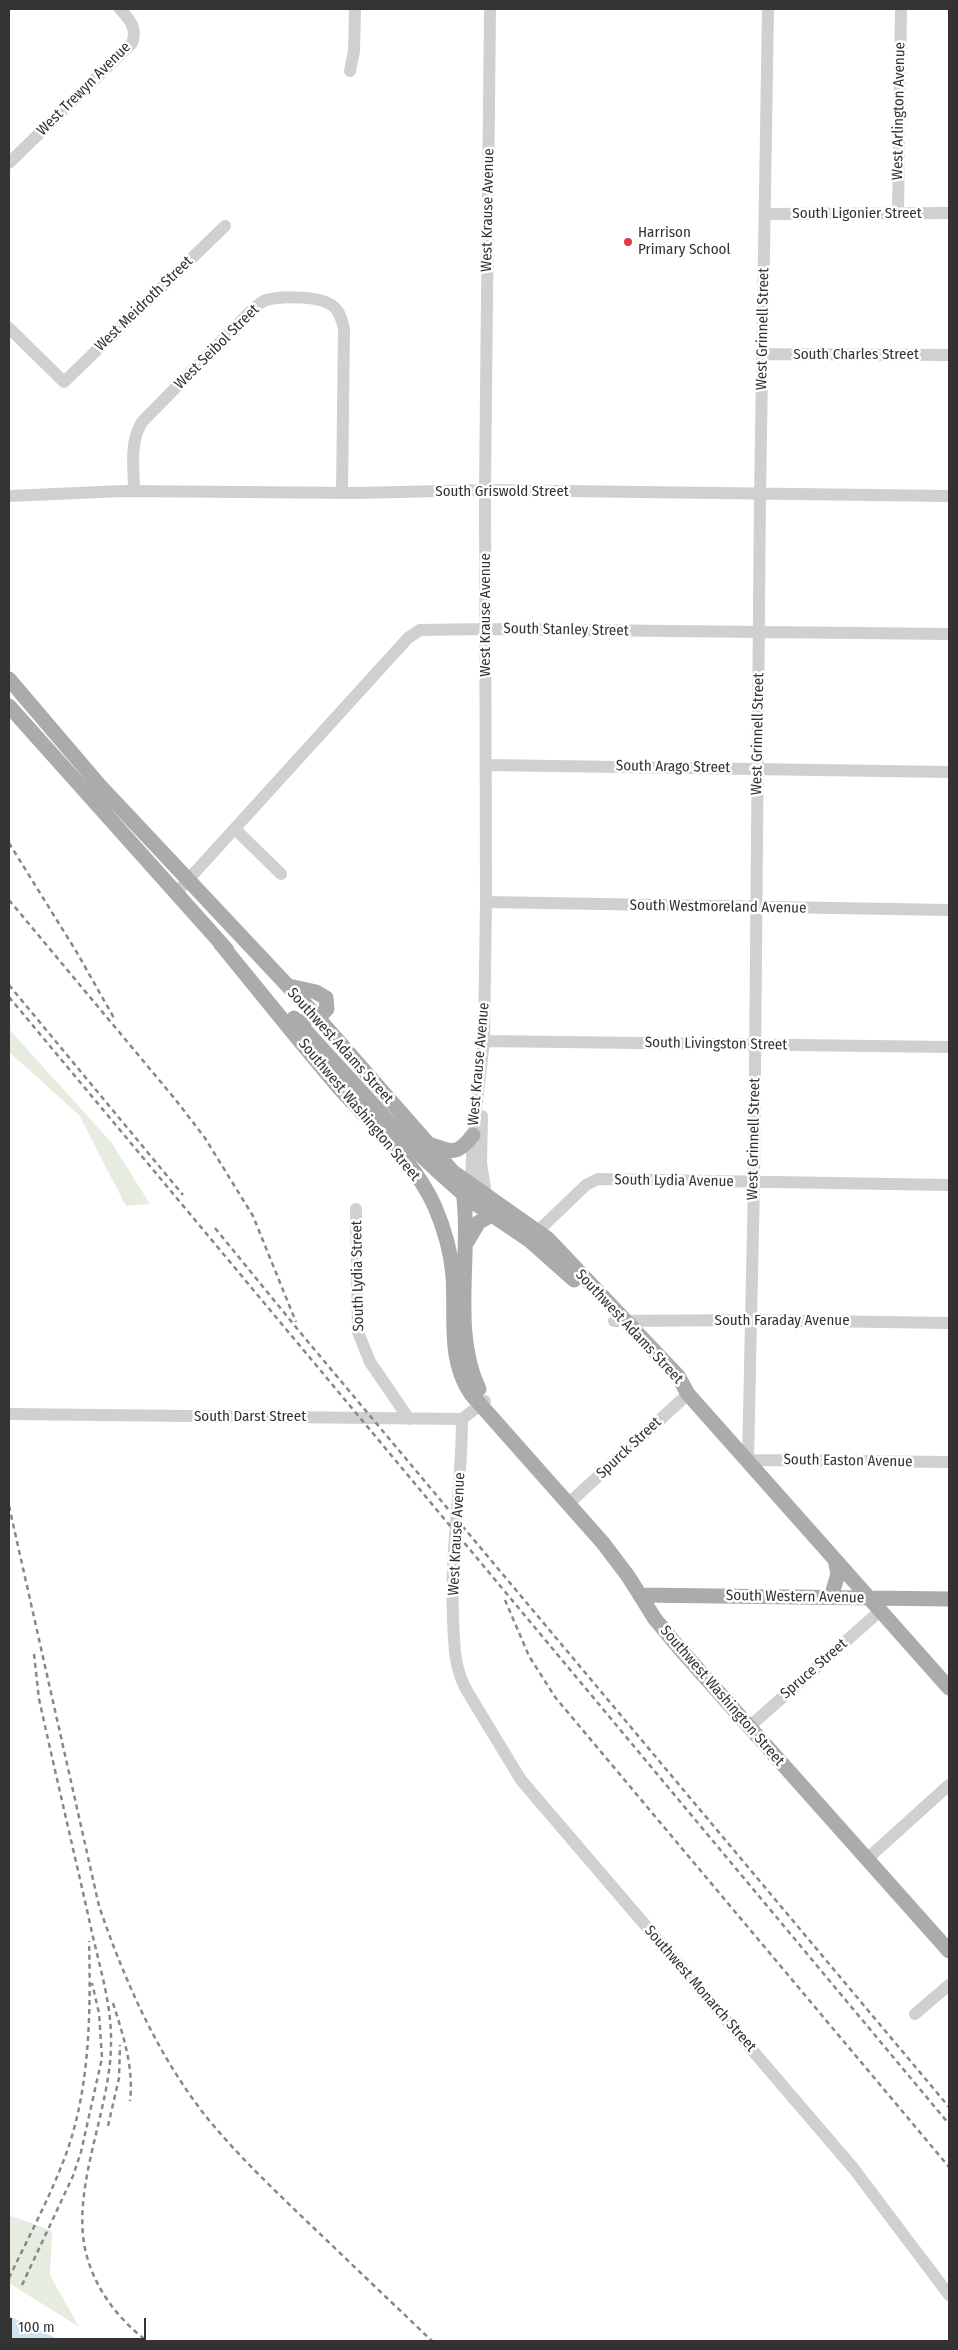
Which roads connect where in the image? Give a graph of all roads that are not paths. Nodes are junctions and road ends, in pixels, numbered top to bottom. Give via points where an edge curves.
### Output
1 (120, 9) edge
2 (355, 9) edge
3 (490, 9) edge
4 (768, 9) edge
5 (901, 9) edge
6 (350, 71) dead end
7 (9, 164) edge
8 (765, 214) junction
9 (898, 214) junction
10 (949, 214) edge
11 (225, 226) dead end
12 (9, 328) edge
13 (763, 354) junction
14 (949, 354) edge
15 (9, 490) edge
16 (485, 490) junction
17 (134, 491) junction
18 (54, 493) junction
19 (342, 493) junction
20 (760, 495) junction
21 (9, 496) edge
22 (949, 496) edge
23 (486, 629) junction
24 (759, 632) junction
25 (949, 634) edge
26 (9, 678) edge
27 (9, 706) edge
28 (487, 765) junction
29 (758, 768) junction
30 (949, 772) edge
31 (235, 829) junction
32 (281, 874) dead end
33 (190, 880) junction
34 (177, 892) junction
35 (486, 902) junction
36 (757, 908) junction
37 (949, 910) edge
38 (220, 943) junction
39 (292, 1015) junction
40 (318, 1018) junction
41 (484, 1041) junction
42 (755, 1045) junction
43 (949, 1047) edge
44 (473, 1134) junction
45 (428, 1144) junction
46 (454, 1172) joint
47 (754, 1182) junction
48 (949, 1185) edge
49 (467, 1190) junction
50 (486, 1195) junction
51 (356, 1209) dead end
52 (491, 1214) junction
53 (538, 1231) junction
54 (466, 1243) junction
55 (749, 1320) junction
56 (620, 1321) junction
57 (949, 1323) edge
58 (688, 1394) junction
59 (483, 1403) junction
60 (9, 1414) edge
61 (408, 1419) junction
62 (462, 1419) junction
63 (748, 1460) junction
64 (949, 1462) edge
65 (569, 1503) junction
66 (835, 1560) junction
67 (640, 1595) junction
68 (831, 1597) junction
69 (868, 1598) junction
70 (949, 1599) edge
71 (880, 1611) junction
72 (460, 1678) joint
73 (949, 1688) edge
74 (749, 1726) junction
75 (949, 1785) edge
76 (867, 1859) junction
77 (949, 1951) edge
78 (949, 1985) edge
79 (915, 2014) dead end
80 (949, 2295) edge

1 - 7 street, West Trewyn Avenue via 132,22 135,36 132,43
2 - 6 street
3 - 16 street, West Krause Avenue
4 - 8 street, West Grinnell Street
5 - 9 street, West Arlington Avenue
8 - 9 street, South Ligonier Street
8 - 13 street, West Grinnell Street
9 - 10 street, South Ligonier Street
11 - 12 street, West Meidroth Street via 64,382
13 - 14 street, South Charles Street
13 - 20 street, West Grinnell Street
15 - 18 street, South Griswold Street
16 - 19 street, South Griswold Street
16 - 20 street, South Griswold Street
16 - 23 street, West Krause Avenue
17 - 18 street, South Griswold Street
17 - 19 street, South Griswold Street
17 - 19 street, West Seibol Street via 133,448 135,433 142,422 250,312 264,301 279,298 319,299 330,303 341,316 344,329
18 - 21 street, South Griswold Street
20 - 22 street, South Griswold Street
20 - 24 street, West Grinnell Street
23 - 24 street, South Stanley Street
23 - 28 street, West Krause Avenue
23 - 31 street, South Stanley Street via 420,630 411,634
24 - 25 street, South Stanley Street
24 - 29 street, West Grinnell Street
26 - 33 main road, Southwest Adams Street via 101,787
27 - 34 main road, Southwest Adams Street
28 - 29 street, South Arago Street
28 - 35 street, West Krause Avenue
29 - 30 street, South Arago Street
29 - 36 street, West Grinnell Street
31 - 32 street
31 - 33 street, South Stanley Street
33 - 34 street, South Stanley Street
33 - 40 main road, Southwest Adams Street
34 - 38 main road, Southwest Adams Street
35 - 36 street, South Westmoreland Avenue
35 - 41 street, West Krause Avenue
36 - 37 street, South Westmoreland Avenue
36 - 42 street, West Grinnell Street
38 - 39 main road, Southwest Adams Street
38 - 59 main road, Southwest Washington Street via 340,1089 399,1153 426,1190 441,1223 451,1262 456,1358 465,1385
39 - 40 main road
39 - 49 main road, Southwest Adams Street via 411,1146
40 - 45 main road, Southwest Adams Street
41 - 42 street, South Livingston Street
41 - 44 street, West Krause Avenue
41 - 50 street via 481,1163
42 - 43 street, South Livingston Street
42 - 47 street, West Grinnell Street
44 - 45 main road via 464,1148 457,1151
44 - 49 street, West Krause Avenue
45 - 46 main road, Southwest Adams Street
46 - 49 main road, Southwest Washington Street
47 - 48 street, South Lydia Avenue
47 - 53 street, South Lydia Avenue via 594,1180
47 - 55 street, West Grinnell Street
49 - 50 main road, Southwest Adams Street
49 - 52 main road, Southwest Adams Street
49 - 54 main road, Southwest Washington Street
50 - 53 main road, Southwest Adams Street
51 - 61 street, South Lydia Street via 358,1332 370,1362
52 - 54 main road via 479,1222
52 - 56 main road, Southwest Adams Street via 529,1240
53 - 56 main road, Southwest Adams Street
54 - 59 main road, Southwest Washington Street via 466,1348
55 - 56 street, South Faraday Avenue
55 - 57 street, South Faraday Avenue
55 - 63 street, West Grinnell Street
56 - 58 main road, Southwest Adams Street via 671,1382
58 - 63 main road, Southwest Adams Street
58 - 65 street, Spurck Street
59 - 62 street
59 - 65 main road, Southwest Washington Street via 505,1434
60 - 61 street, South Darst Street
61 - 62 street, South Darst Street
62 - 72 street, West Krause Avenue via 452,1570 455,1655
63 - 64 street, South Easton Avenue
63 - 66 main road, Southwest Adams Street
65 - 67 main road, Southwest Washington Street
66 - 68 main road via 838,1574
66 - 69 main road, Southwest Adams Street
67 - 68 main road, South Western Avenue
67 - 74 main road, Southwest Washington Street via 655,1619
68 - 69 main road, South Western Avenue
69 - 70 main road, South Western Avenue
69 - 71 main road, Southwest Adams Street
71 - 73 main road, Southwest Adams Street
71 - 74 street, Spruce Street
72 - 80 street, Southwest Monarch Street via 521,1780 854,2169
74 - 76 main road, Southwest Washington Street
75 - 76 street
76 - 77 main road, Southwest Washington Street
78 - 79 street

